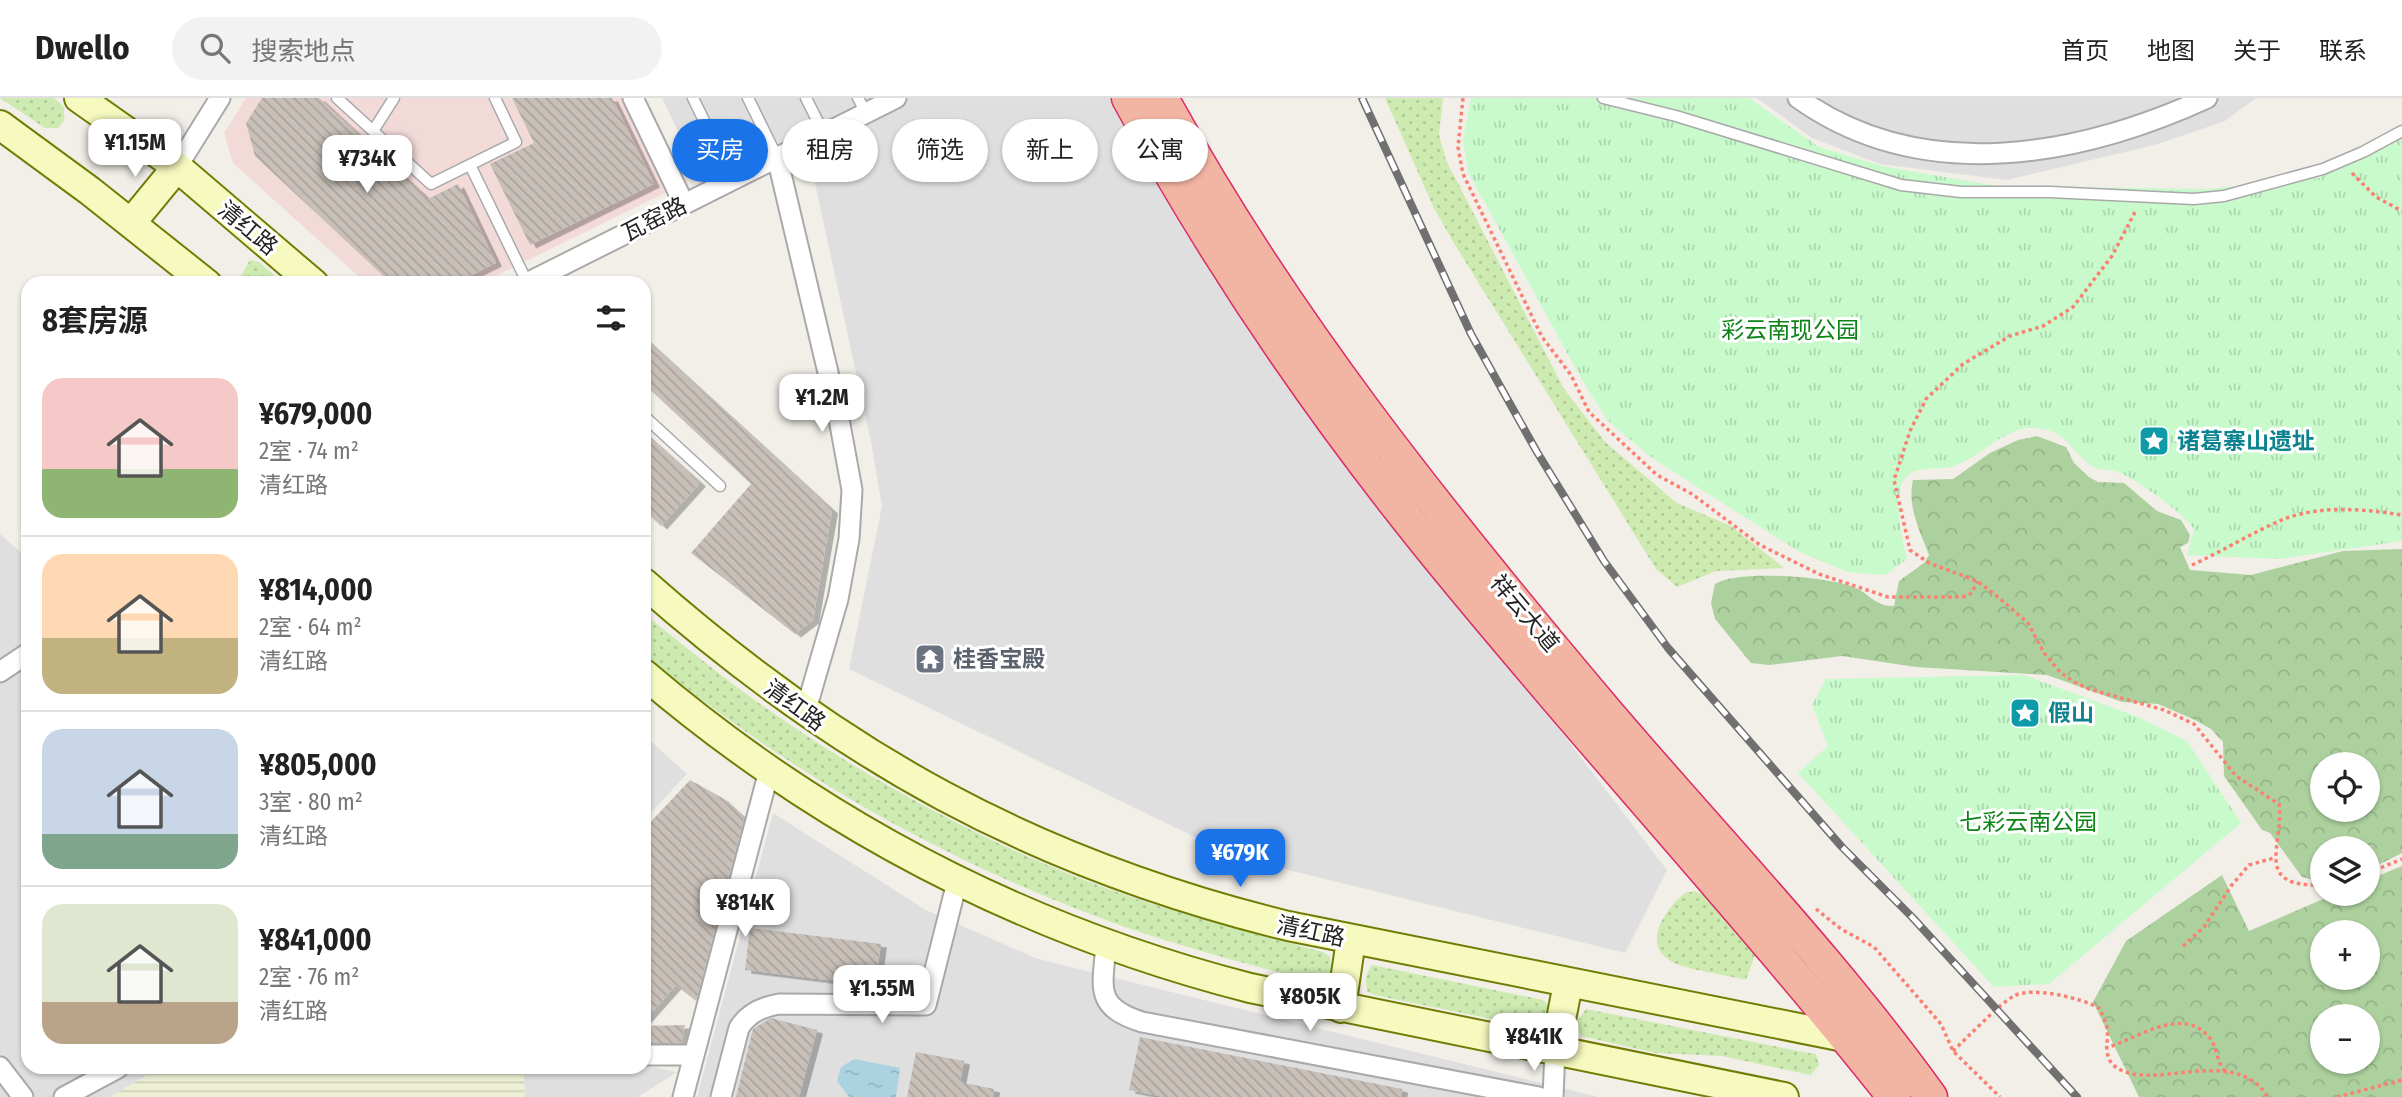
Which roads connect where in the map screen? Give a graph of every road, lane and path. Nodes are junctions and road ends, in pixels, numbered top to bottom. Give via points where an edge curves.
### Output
1 (79, 98) edge
2 (220, 98) edge
3 (337, 98) edge
4 (394, 98) edge
5 (495, 98) edge
6 (633, 98) edge
7 (693, 98) edge
8 (748, 98) edge
9 (806, 98) edge
10 (896, 98) edge
11 (1128, 98) edge
12 (1163, 98) edge
13 (1463, 98) edge
14 (1602, 98) edge
15 (1798, 98) edge
16 (2207, 98) edge
17 (862, 106) edge
18 (703, 119) edge
19 (816, 119) edge
20 (844, 119) edge
21 (0, 125) edge
22 (373, 131) junction
23 (2402, 131) edge
24 (782, 155) edge
25 (777, 157) junction
26 (768, 162) edge
27 (2341, 162) junction
28 (470, 165) junction
29 (177, 167) junction
30 (729, 182) edge
31 (2143, 197) junction
32 (684, 204) junction
33 (2402, 211) edge
34 (131, 223) junction
35 (197, 276) edge
36 (305, 276) edge
37 (523, 276) edge
38 (540, 276) edge
39 (651, 422) edge
40 (720, 485) dead end
41 (2402, 515) edge
42 (2192, 565) dead end
43 (1977, 581) junction
44 (651, 589) edge
45 (21, 658) edge
46 (0, 672) edge
47 (651, 679) edge
48 (805, 713) junction
49 (769, 771) junction
50 (2274, 858) junction
51 (2402, 859) edge
52 (2380, 868) edge
53 (957, 882) junction
54 (2310, 884) edge
55 (1351, 940) junction
56 (1106, 946) junction
57 (2183, 946) dead end
58 (1568, 984) junction
59 (1341, 1008) junction
60 (1941, 1024) dead end
61 (1846, 1038) junction
62 (1893, 1047) junction
63 (2105, 1048) junction
64 (1555, 1051) junction
65 (1953, 1051) junction
66 (651, 1055) edge
67 (694, 1055) junction
68 (0, 1067) edge
69 (107, 1074) edge
70 (2229, 1076) junction
71 (2402, 1080) edge
72 (1779, 1096) edge
73 (23, 1097) edge
74 (64, 1097) edge
75 (683, 1097) edge
76 (722, 1097) edge
77 (1539, 1097) edge
78 (1553, 1097) edge
79 (1894, 1097) edge
80 (1931, 1097) edge
81 (2000, 1097) edge
82 (2268, 1097) edge
83 (2337, 1097) edge

1 - 29 main road, 清红路
2 - 29 street
3 - 22 lane
4 - 22 lane
5 - 28 lane via 516,142
6 - 32 street
7 - 18 lane
8 - 25 lane
9 - 19 lane
10 - 17 street, 瓦窑路
11 - 61 highway, 祥云大道 via 1242,291 1376,478 1577,724
12 - 62 highway, 祥云大道 via 1267,274 1401,460
13 - 43 path via 1458,146 1463,174 1542,337 1565,366 1594,418 1657,475 1792,563 1888,597 1964,597 1972,593
14 - 31 lane via 1901,185 1961,192
15 - 16 street via 1839,122 1900,145 1975,155 2029,152 2090,140
17 - 20 street, 瓦窑路
21 - 34 main road
22 - 28 lane via 430,184
23 - 27 lane
24 - 25 street, 瓦窑路
25 - 26 street, 瓦窑路
25 - 48 street via 852,490 840,589
27 - 31 lane via 2224,196
27 - 33 path via 2376,197
28 - 37 lane
29 - 34 main road
29 - 36 main road, 清红路
30 - 32 street, 瓦窑路
31 - 43 path via 2112,256 2073,307 1949,373 1926,398 1910,431 1894,480 1910,550 1929,564
32 - 38 street, 瓦窑路
34 - 35 main road
39 - 40 lane
41 - 42 path via 2357,510 2303,514
43 - 50 path via 2028,623 2060,673 2089,689 2153,706 2194,724 2236,776 2279,804 2281,822
44 - 48 main road, 清红路
45 - 46 street
47 - 49 main road
48 - 55 main road, 清红路 via 922,786 1052,850 1208,907
49 - 53 main road via 858,828
49 - 67 street
50 - 54 path via 2285,880
50 - 57 path via 2249,865 2204,927
51 - 52 path
53 - 56 main road
53 - 76 street via 926,1004 779,1004 758,1010 738,1028
55 - 58 main road, 清红路
55 - 59 main road
56 - 59 main road via 1180,970
56 - 77 street via 1102,989 1108,1006 1121,1015
58 - 61 main road, 清红路
58 - 64 main road
59 - 64 main road
60 - 65 path
61 - 62 main road, 清红路
61 - 79 highway, 祥云大道
62 - 80 highway, 祥云大道
63 - 65 path via 2107,1026 2099,1008 2085,1001 2027,993 2014,996
63 - 70 path via 2114,1066 2133,1077 2164,1081 2203,1073
63 - 70 path via 2173,1024 2195,1026 2211,1039 2220,1067
64 - 72 main road
64 - 78 street
65 - 81 path
66 - 67 street
67 - 75 street
68 - 73 street
69 - 74 street
70 - 82 path via 2255,1083
71 - 83 path

